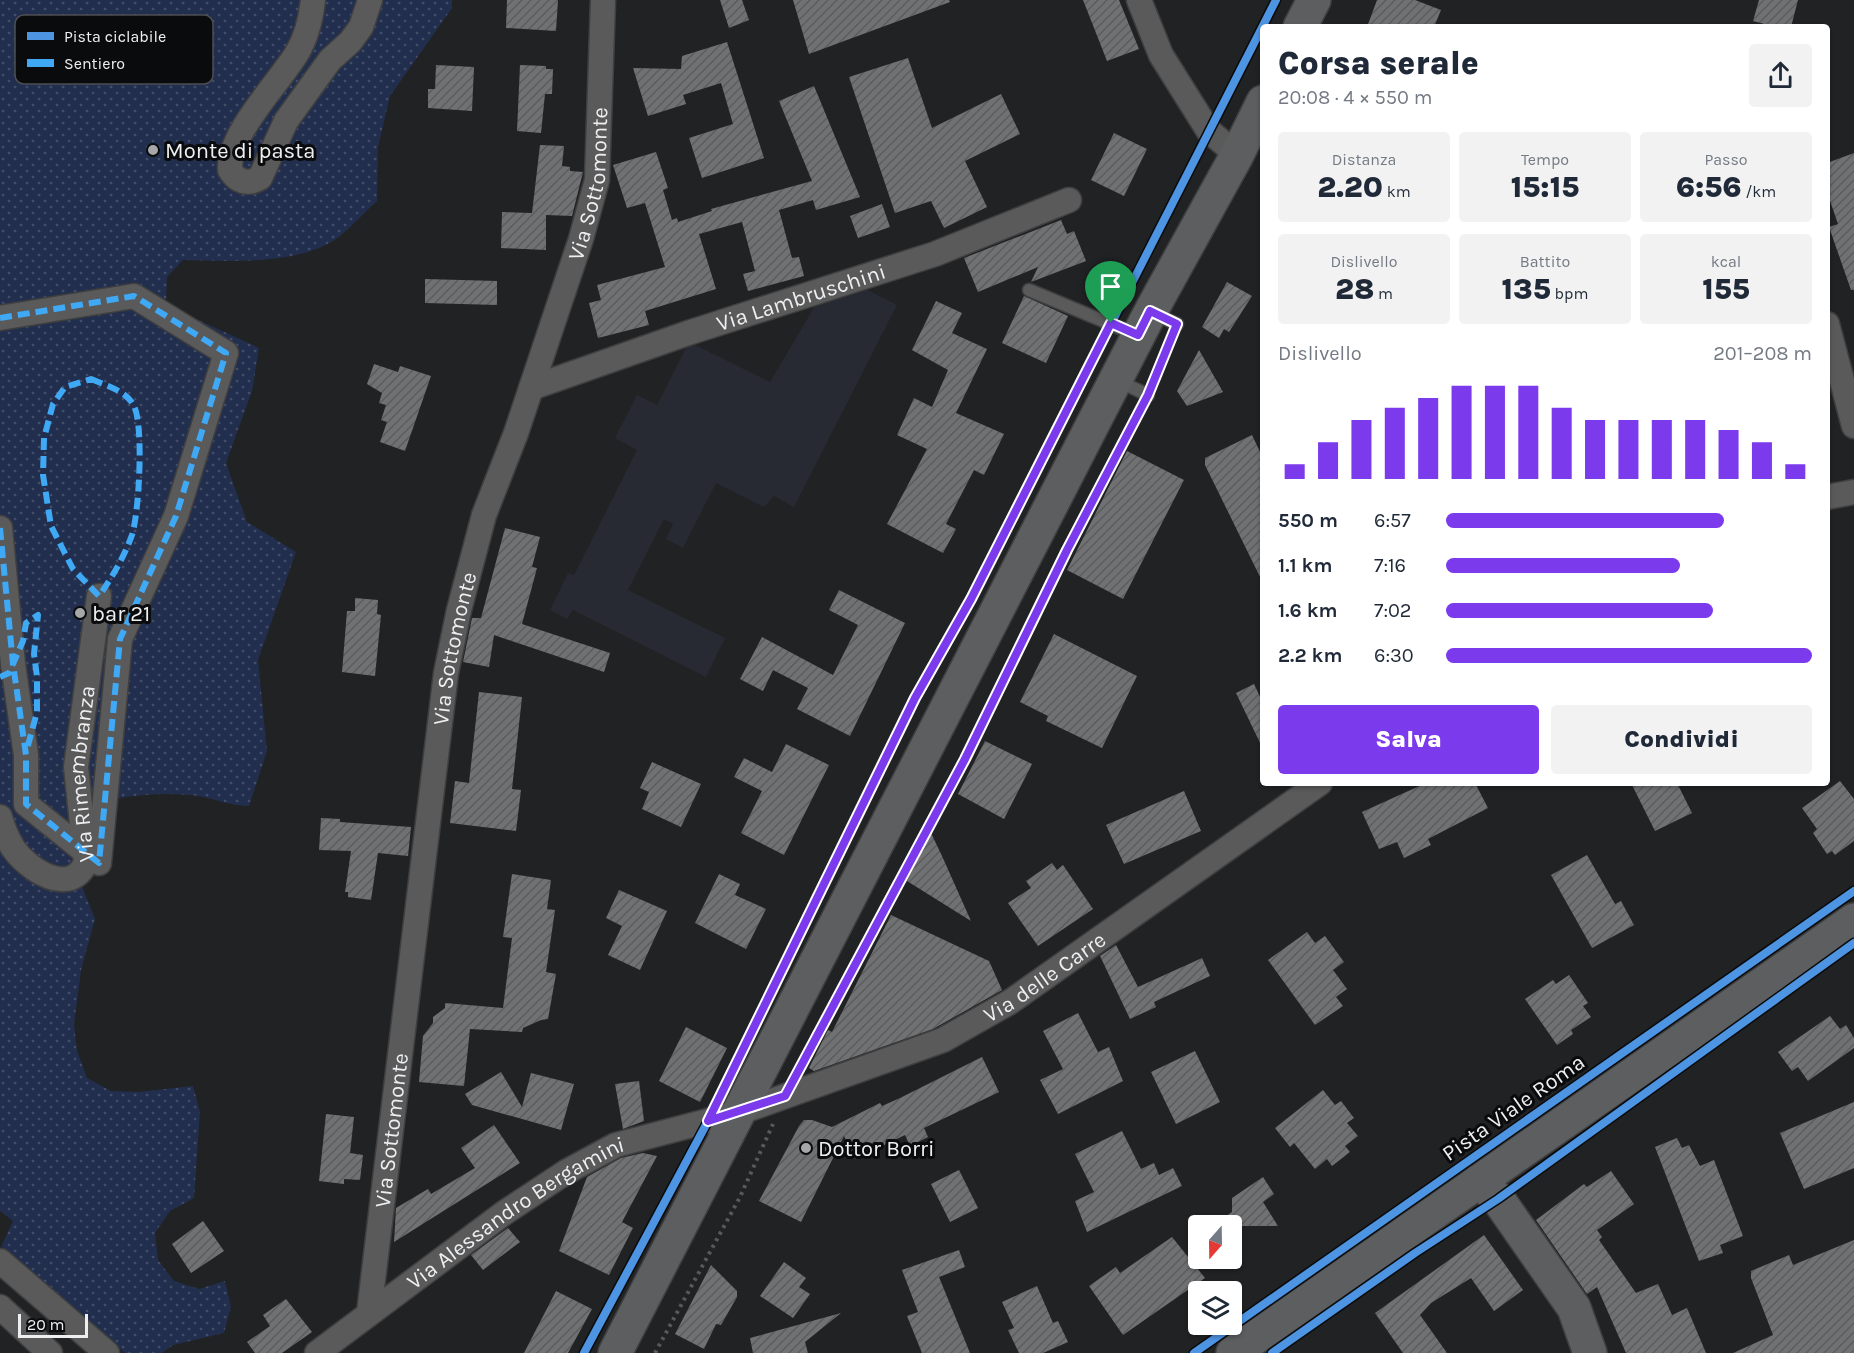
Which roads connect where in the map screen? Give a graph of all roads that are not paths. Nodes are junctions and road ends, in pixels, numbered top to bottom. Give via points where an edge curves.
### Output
1 (313, 0) edge
2 (370, 0) edge
3 (603, 0) edge
4 (1139, 0) edge
5 (1314, 0) edge
6 (1302, 24) edge
7 (1260, 108) edge
8 (1237, 155) junction
9 (1069, 200) dead end
10 (1029, 290) dead end
11 (0, 318) edge
12 (1155, 324) junction
13 (1830, 335) edge
14 (1116, 380) junction
15 (531, 388) junction
16 (1148, 395) road end
17 (1854, 426) edge
18 (1854, 492) edge
19 (1830, 496) edge
20 (0, 528) edge
21 (99, 596) dead end
22 (1316, 786) edge
23 (0, 817) edge
24 (85, 852) junction
25 (1854, 920) edge
26 (738, 1113) junction
27 (1479, 1181) junction
28 (0, 1261) edge
29 (0, 1306) edge
30 (369, 1313) junction
31 (50, 1353) edge
32 (107, 1353) edge
33 (317, 1353) edge
34 (615, 1353) edge
35 (1233, 1353) edge
36 (1590, 1353) edge

1 - 2 street via 296,55 245,127 230,159 230,170 241,181 248,183 260,178 286,121 330,60 361,27
3 - 15 street, Via Sottomonte via 597,180
4 - 8 street via 1161,55 1208,130
5 - 6 main road
7 - 8 main road
8 - 12 main road
9 - 15 street, Via Lambruschini via 935,254
10 - 12 lane
11 - 24 street via 134,296 226,353 176,516 120,639 99,863
12 - 14 main road
13 - 17 street
14 - 16 lane
14 - 26 main road
15 - 30 street, Via Sottomonte via 484,515 446,673
18 - 19 street
20 - 24 street via 26,755 26,804
21 - 24 street, Via Rimembranza via 76,766
22 - 26 street, Via delle Carre via 1010,1002 943,1040
23 - 24 street, Via Rimembranza via 14,849 27,864 50,877 73,878 82,871
25 - 27 main road
26 - 30 street, Via Alessandro Bergamini via 616,1145 566,1172
26 - 34 main road
27 - 35 main road
27 - 36 main road via 1498,1199 1574,1308
28 - 32 street
29 - 31 street
30 - 33 street, Via Alessandro Bergamini

